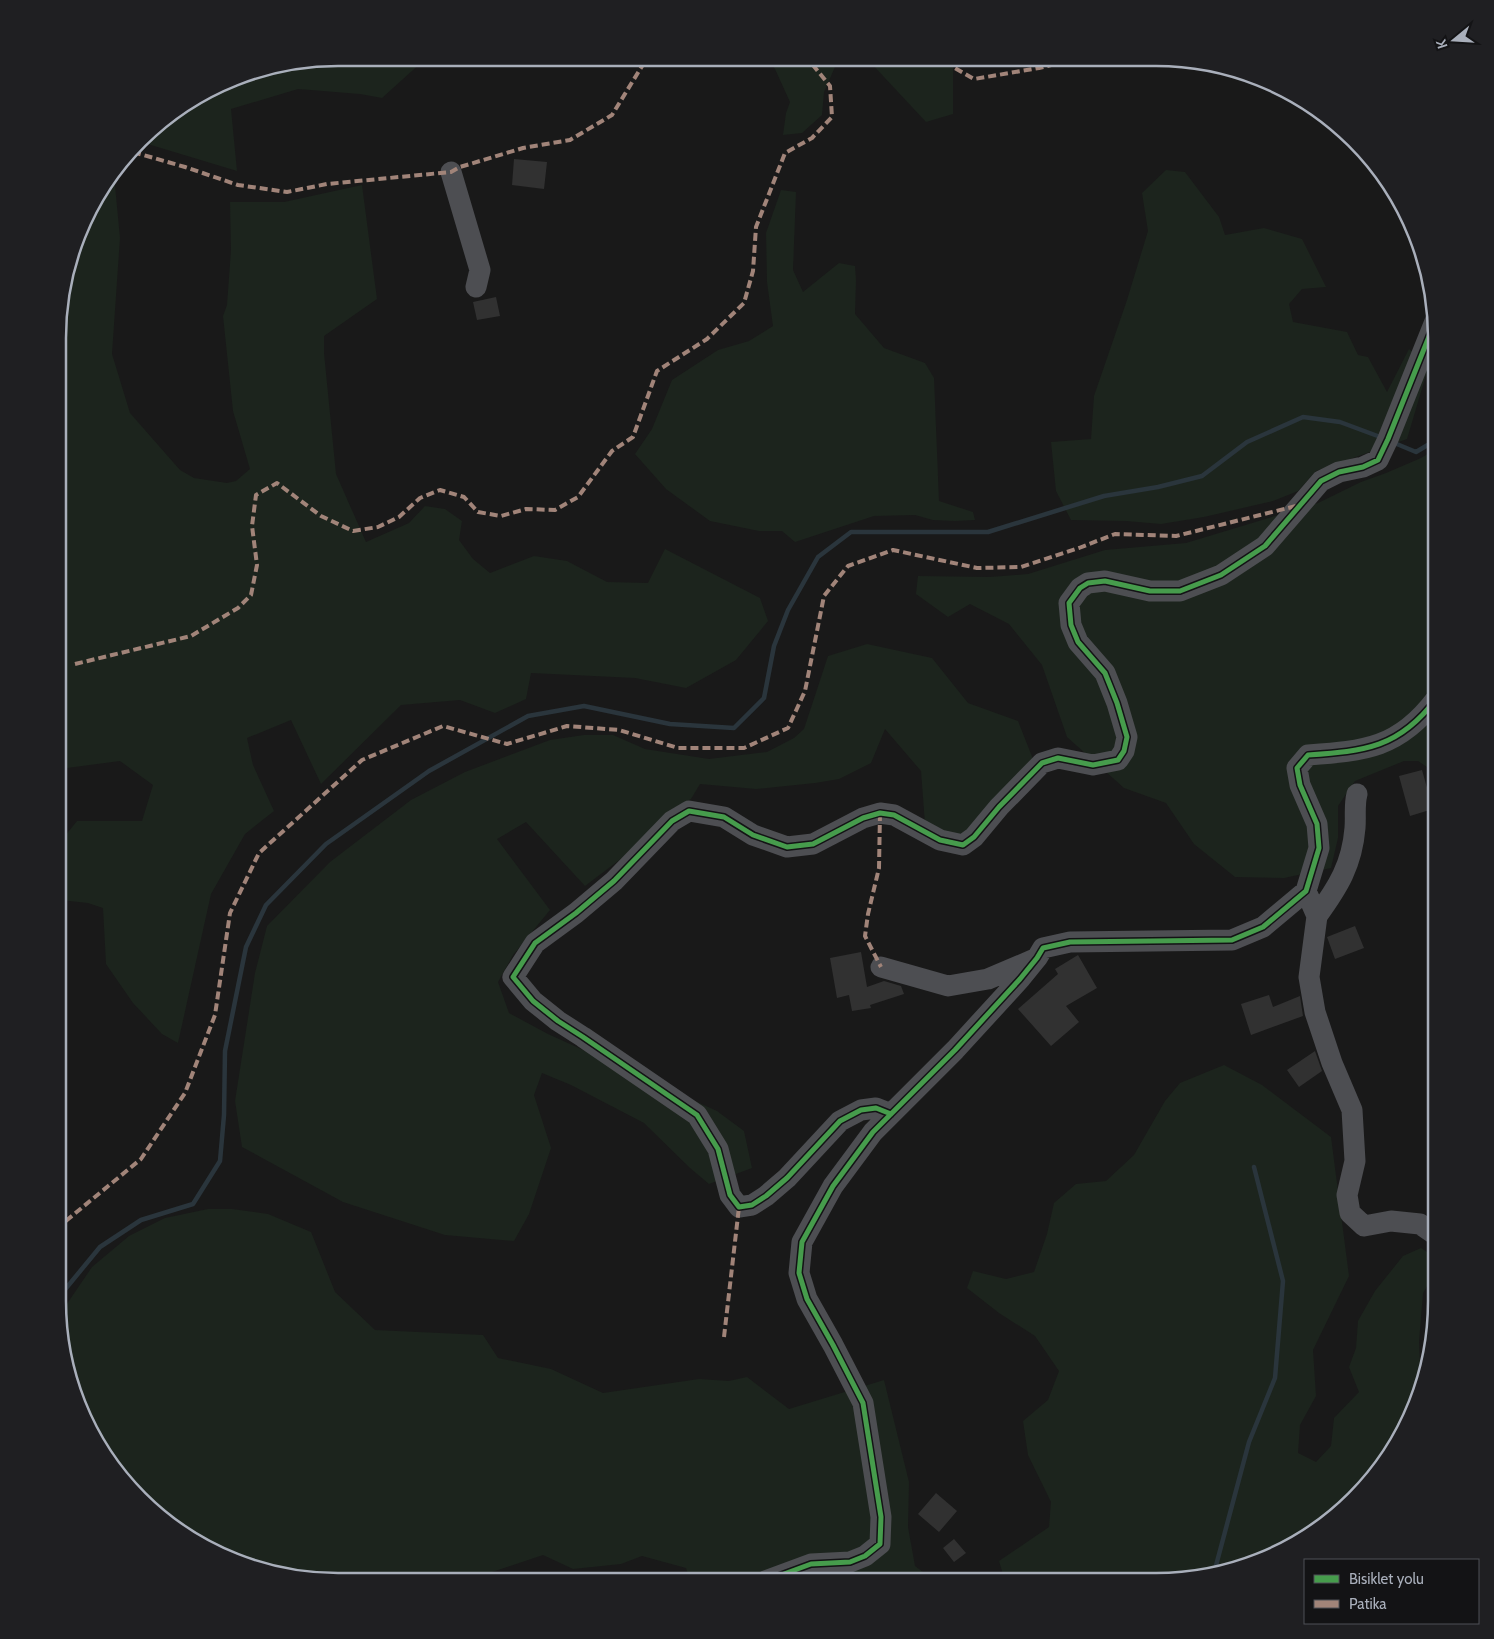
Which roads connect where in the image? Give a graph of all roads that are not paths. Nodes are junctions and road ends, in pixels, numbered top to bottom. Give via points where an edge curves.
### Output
1 (451, 172) dead end
2 (476, 287) dead end
3 (1428, 339) edge
4 (1428, 709) edge
5 (1357, 794) dead end
6 (1306, 891) junction
7 (1317, 916) junction
8 (1037, 958) junction
9 (881, 967) dead end
10 (891, 1114) junction
11 (1428, 1230) edge
12 (787, 1573) edge

1 - 2 street via 480,270
3 - 10 street via 1378,460 1321,481 1265,546 1221,575 1180,591 1150,591 1105,581 1088,583 1068,603 1071,625 1078,642 1105,673 1117,703 1127,737 1118,760 1093,765 1058,758 1042,763 963,845 940,840 894,815 880,813 863,818 813,844 787,847 753,835 724,817 689,810 672,821 614,881 535,943 513,977 533,1002 558,1022 697,1115 718,1149 730,1195 739,1207 752,1205 766,1196 840,1121 861,1110 876,1108
4 - 6 street via 1401,734 1375,746 1308,755 1297,768 1300,785 1317,824 1319,848
5 - 7 street via 1349,864 1336,890
6 - 7 street
6 - 8 street via 1263,928 1232,940 1070,942 1043,948
7 - 11 street via 1309,977 1315,1012 1352,1110 1355,1161 1347,1195 1350,1213 1364,1226 1391,1221 1420,1224
8 - 9 street via 988,979 948,986
8 - 10 street via 955,1050
10 - 12 street via 873,1132 833,1186 802,1242 799,1273 807,1299 862,1403 881,1517 880,1544 865,1556 850,1562 811,1564

